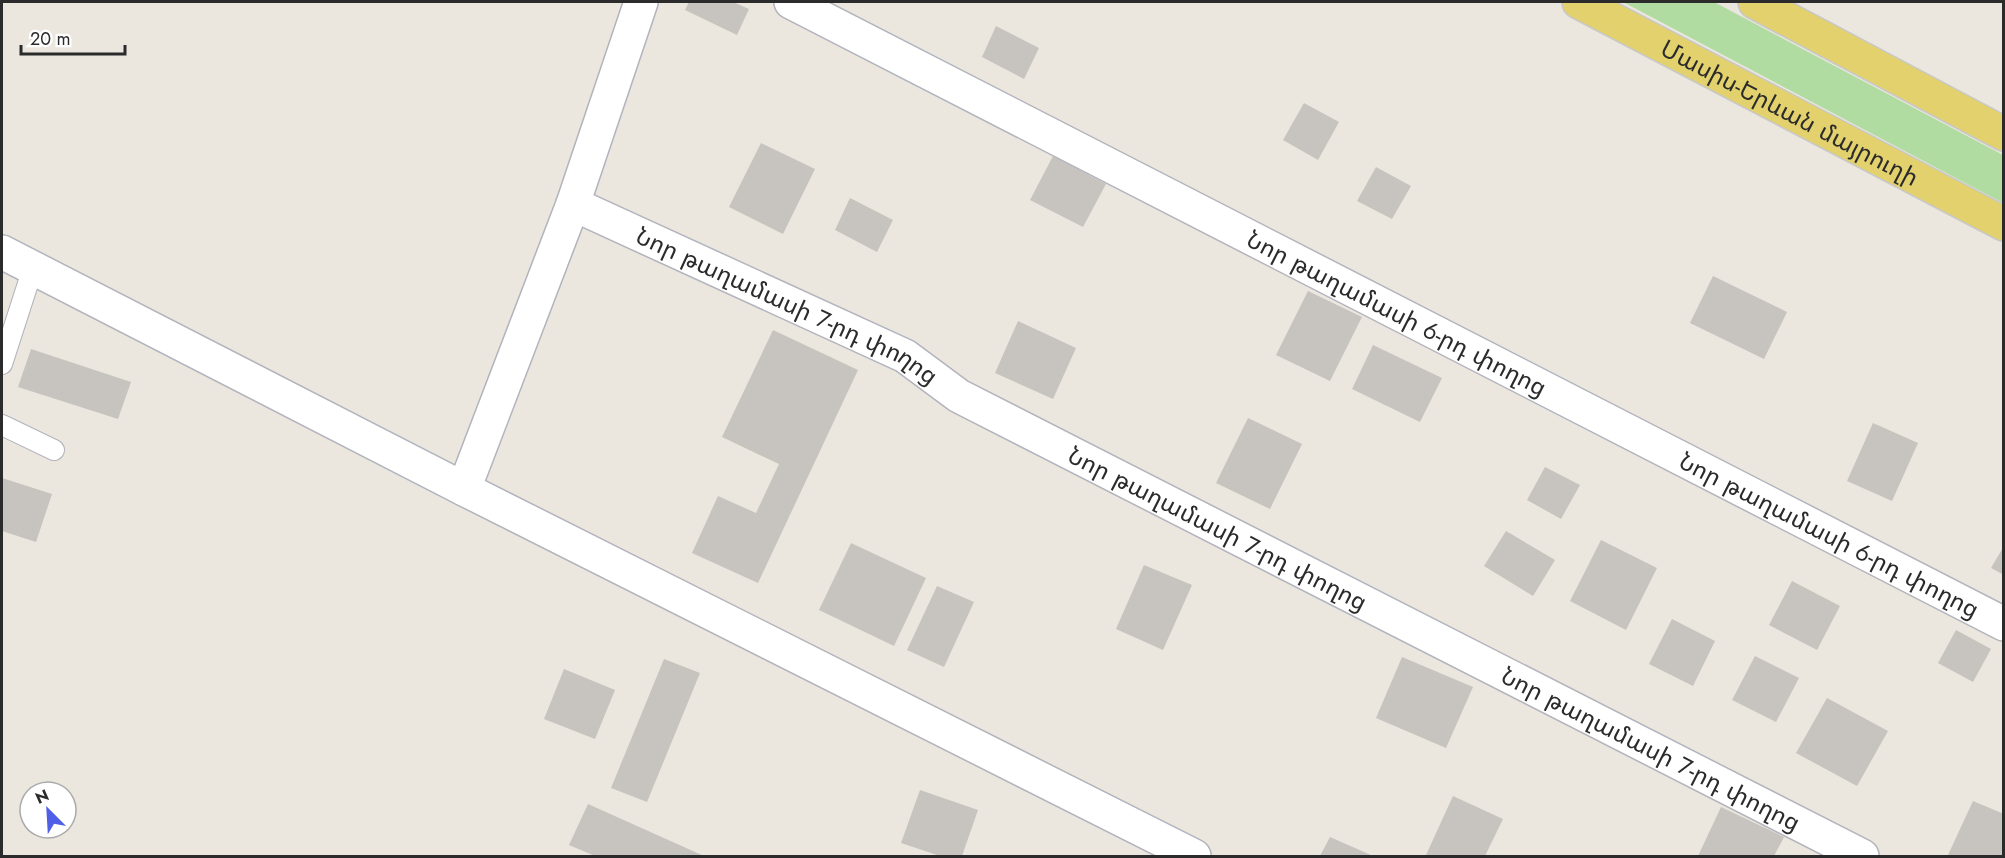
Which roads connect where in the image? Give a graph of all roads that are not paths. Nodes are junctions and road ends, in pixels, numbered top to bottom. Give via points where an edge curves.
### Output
1 (640, 2) edge
2 (791, 2) edge
3 (1579, 2) edge
4 (1755, 2) edge
5 (2004, 134) edge
6 (573, 204) junction
7 (2004, 224) edge
8 (2, 252) edge
9 (33, 268) junction
10 (2, 364) edge
11 (2, 425) edge
12 (54, 450) dead end
13 (464, 489) junction
14 (2004, 624) edge
15 (1194, 856) edge
16 (1862, 856) edge

1 - 6 street
2 - 14 street, Նոր թաղամասի 6-րդ փողոց
3 - 7 main road, Մասիս-Երևան մայրուղի
4 - 5 main road
6 - 13 street
6 - 16 street, Նոր թաղամասի 7-րդ փողոց via 905,356 959,396
8 - 9 street
9 - 10 lane
9 - 13 street
11 - 12 lane
13 - 15 street

